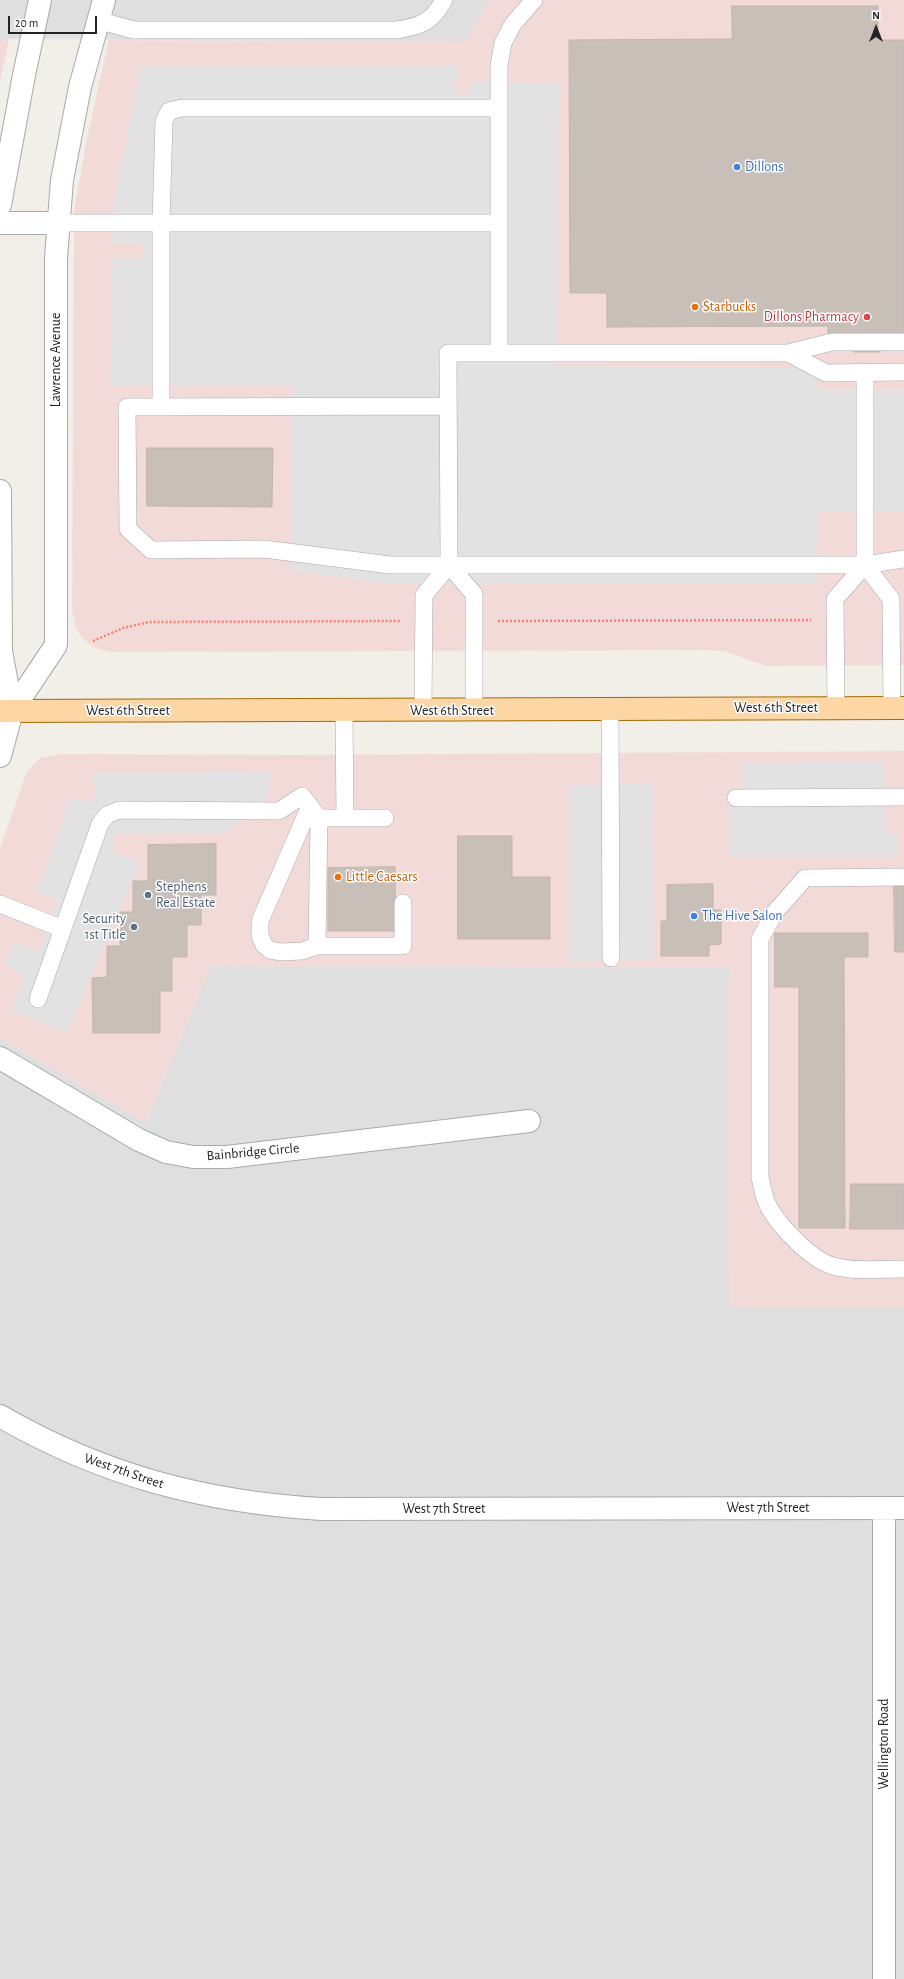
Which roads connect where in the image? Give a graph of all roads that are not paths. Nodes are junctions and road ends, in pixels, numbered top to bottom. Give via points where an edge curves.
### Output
1 (40, 0) edge
2 (104, 0) edge
3 (444, 0) edge
4 (534, 0) edge
5 (97, 20) junction
6 (499, 108) junction
7 (0, 205) edge
8 (0, 223) edge
9 (59, 223) junction
10 (161, 223) junction
11 (499, 223) junction
12 (904, 342) edge
13 (499, 352) junction
14 (788, 353) junction
15 (904, 372) edge
16 (865, 373) junction
17 (448, 406) junction
18 (161, 407) junction
19 (0, 491) edge
20 (904, 559) edge
21 (449, 565) junction
22 (865, 565) junction
23 (836, 708) junction
24 (898, 708) edge
25 (610, 709) junction
26 (474, 710) junction
27 (344, 711) junction
28 (423, 711) junction
29 (6, 712) edge
30 (0, 756) edge
31 (904, 797) edge
32 (736, 798) dead end
33 (314, 812) junction
34 (345, 818) junction
35 (385, 818) dead end
36 (904, 877) edge
37 (403, 903) dead end
38 (0, 904) edge
39 (63, 929) junction
40 (317, 946) junction
41 (611, 958) dead end
42 (38, 999) dead end
43 (0, 1058) edge
44 (529, 1121) dead end
45 (904, 1269) edge
46 (0, 1416) edge
47 (894, 1508) edge
48 (884, 1979) edge

1 - 7 street
2 - 5 street, Lawrence Avenue
3 - 5 lane via 432,18 418,27 397,30 134,30
4 - 6 lane via 513,24 503,43 499,66
5 - 9 street, Lawrence Avenue via 80,87 62,180
6 - 10 lane via 182,108 169,111 164,121
6 - 11 lane
8 - 9 street
9 - 10 lane
9 - 29 street, Lawrence Avenue via 56,258 56,645
10 - 11 lane
10 - 18 lane
11 - 13 lane
12 - 14 lane via 832,342
13 - 14 lane
13 - 17 lane via 448,353
14 - 16 lane via 826,373
15 - 16 lane
16 - 22 lane
17 - 18 lane
17 - 21 lane
18 - 21 lane via 127,407 128,529 151,550 264,549 390,565
19 - 29 street, Lawrence Avenue via 1,651
20 - 22 lane
21 - 22 lane
21 - 26 lane via 474,594
21 - 28 lane via 424,595
22 - 23 lane via 835,599
22 - 24 lane via 891,599
23 - 24 main road, West 6th Street
23 - 25 main road, West 6th Street
25 - 26 main road, West 6th Street
25 - 41 lane
26 - 28 main road, West 6th Street
27 - 28 main road, West 6th Street
27 - 29 main road, West 6th Street
27 - 34 lane
29 - 30 street, Lawrence Avenue
31 - 32 lane
33 - 34 lane
33 - 39 lane via 302,796 279,811 119,810 106,815 100,824
33 - 40 lane
33 - 40 lane via 260,921 260,936 270,950 280,952 302,951
34 - 35 lane
36 - 45 lane via 805,878 775,912 760,939 760,1177 766,1202 783,1228 809,1253 833,1266
37 - 40 lane via 403,946
38 - 39 lane
39 - 42 lane
43 - 44 street, Bainbridge Circle via 139,1140 166,1152 193,1157 227,1157
46 - 47 street, West 7th Street via 68,1452 112,1469 215,1498 271,1506 321,1509
47 - 48 street, Wellington Road

